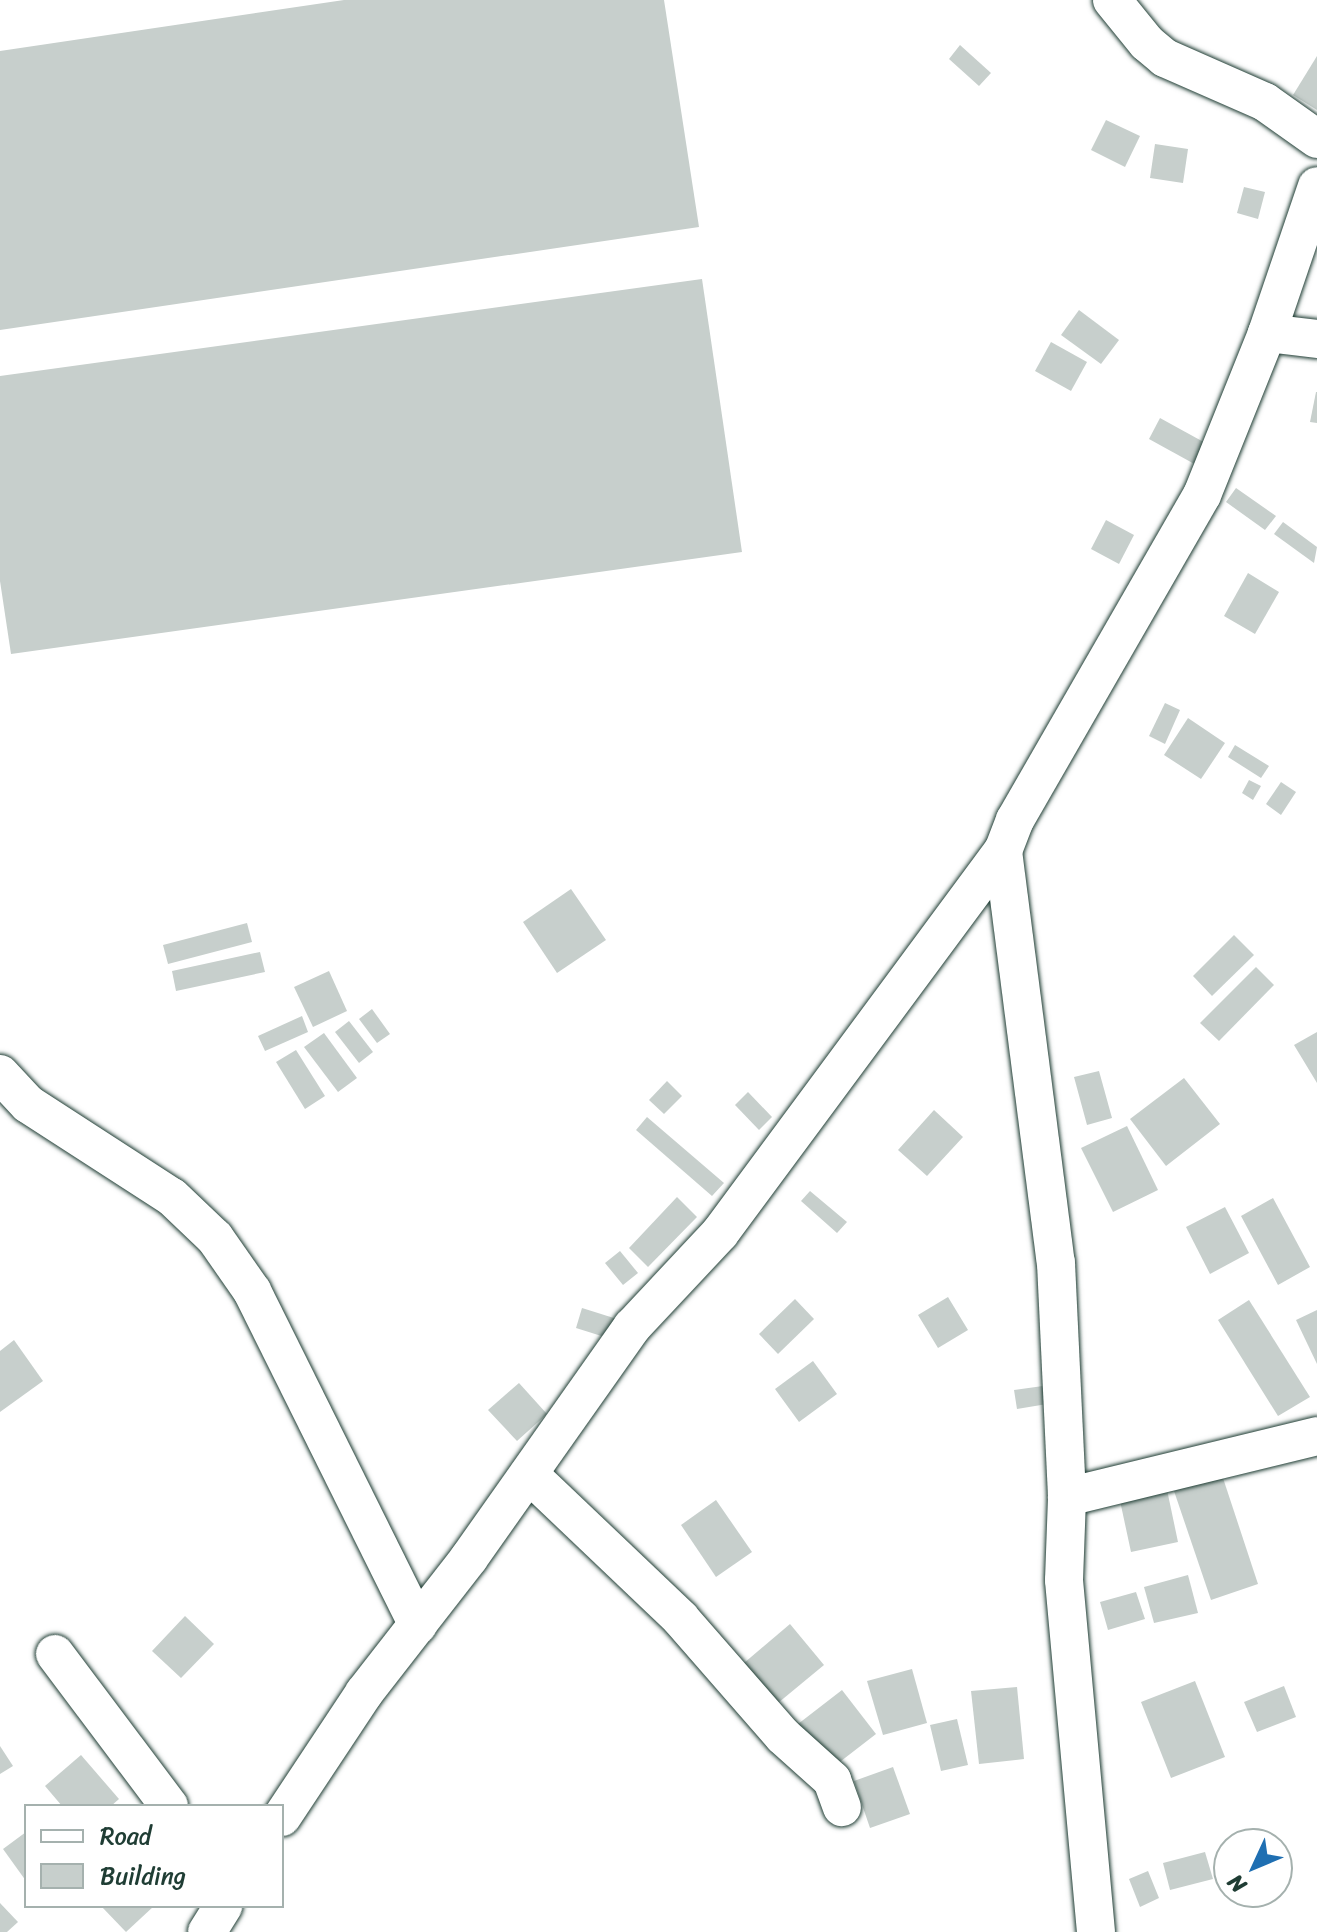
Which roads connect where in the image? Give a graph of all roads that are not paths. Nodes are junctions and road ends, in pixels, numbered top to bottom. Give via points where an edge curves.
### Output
1 (1112, 0) edge
2 (1317, 139) edge
3 (1317, 186) edge
4 (1267, 333) junction
5 (1317, 339) edge
6 (1003, 851) junction
7 (0, 1074) edge
8 (1317, 1436) edge
9 (529, 1474) junction
10 (1067, 1497) junction
11 (418, 1625) junction
12 (55, 1654) dead end
13 (168, 1804) edge
14 (842, 1807) dead end
15 (284, 1814) edge
16 (222, 1908) edge
17 (207, 1932) edge
18 (1096, 1932) edge

1 - 2 street via 1165,58 1265,102
3 - 4 street
4 - 5 street
4 - 6 street via 1202,495 1015,820
6 - 9 street via 720,1233 632,1327
6 - 10 street via 1056,1263
7 - 11 street via 28,1104 172,1197 215,1238 252,1291
8 - 10 street
9 - 11 street
9 - 14 street via 680,1618 783,1736 832,1780
10 - 18 street via 1064,1580
11 - 15 street via 364,1693
12 - 13 street
16 - 17 street

